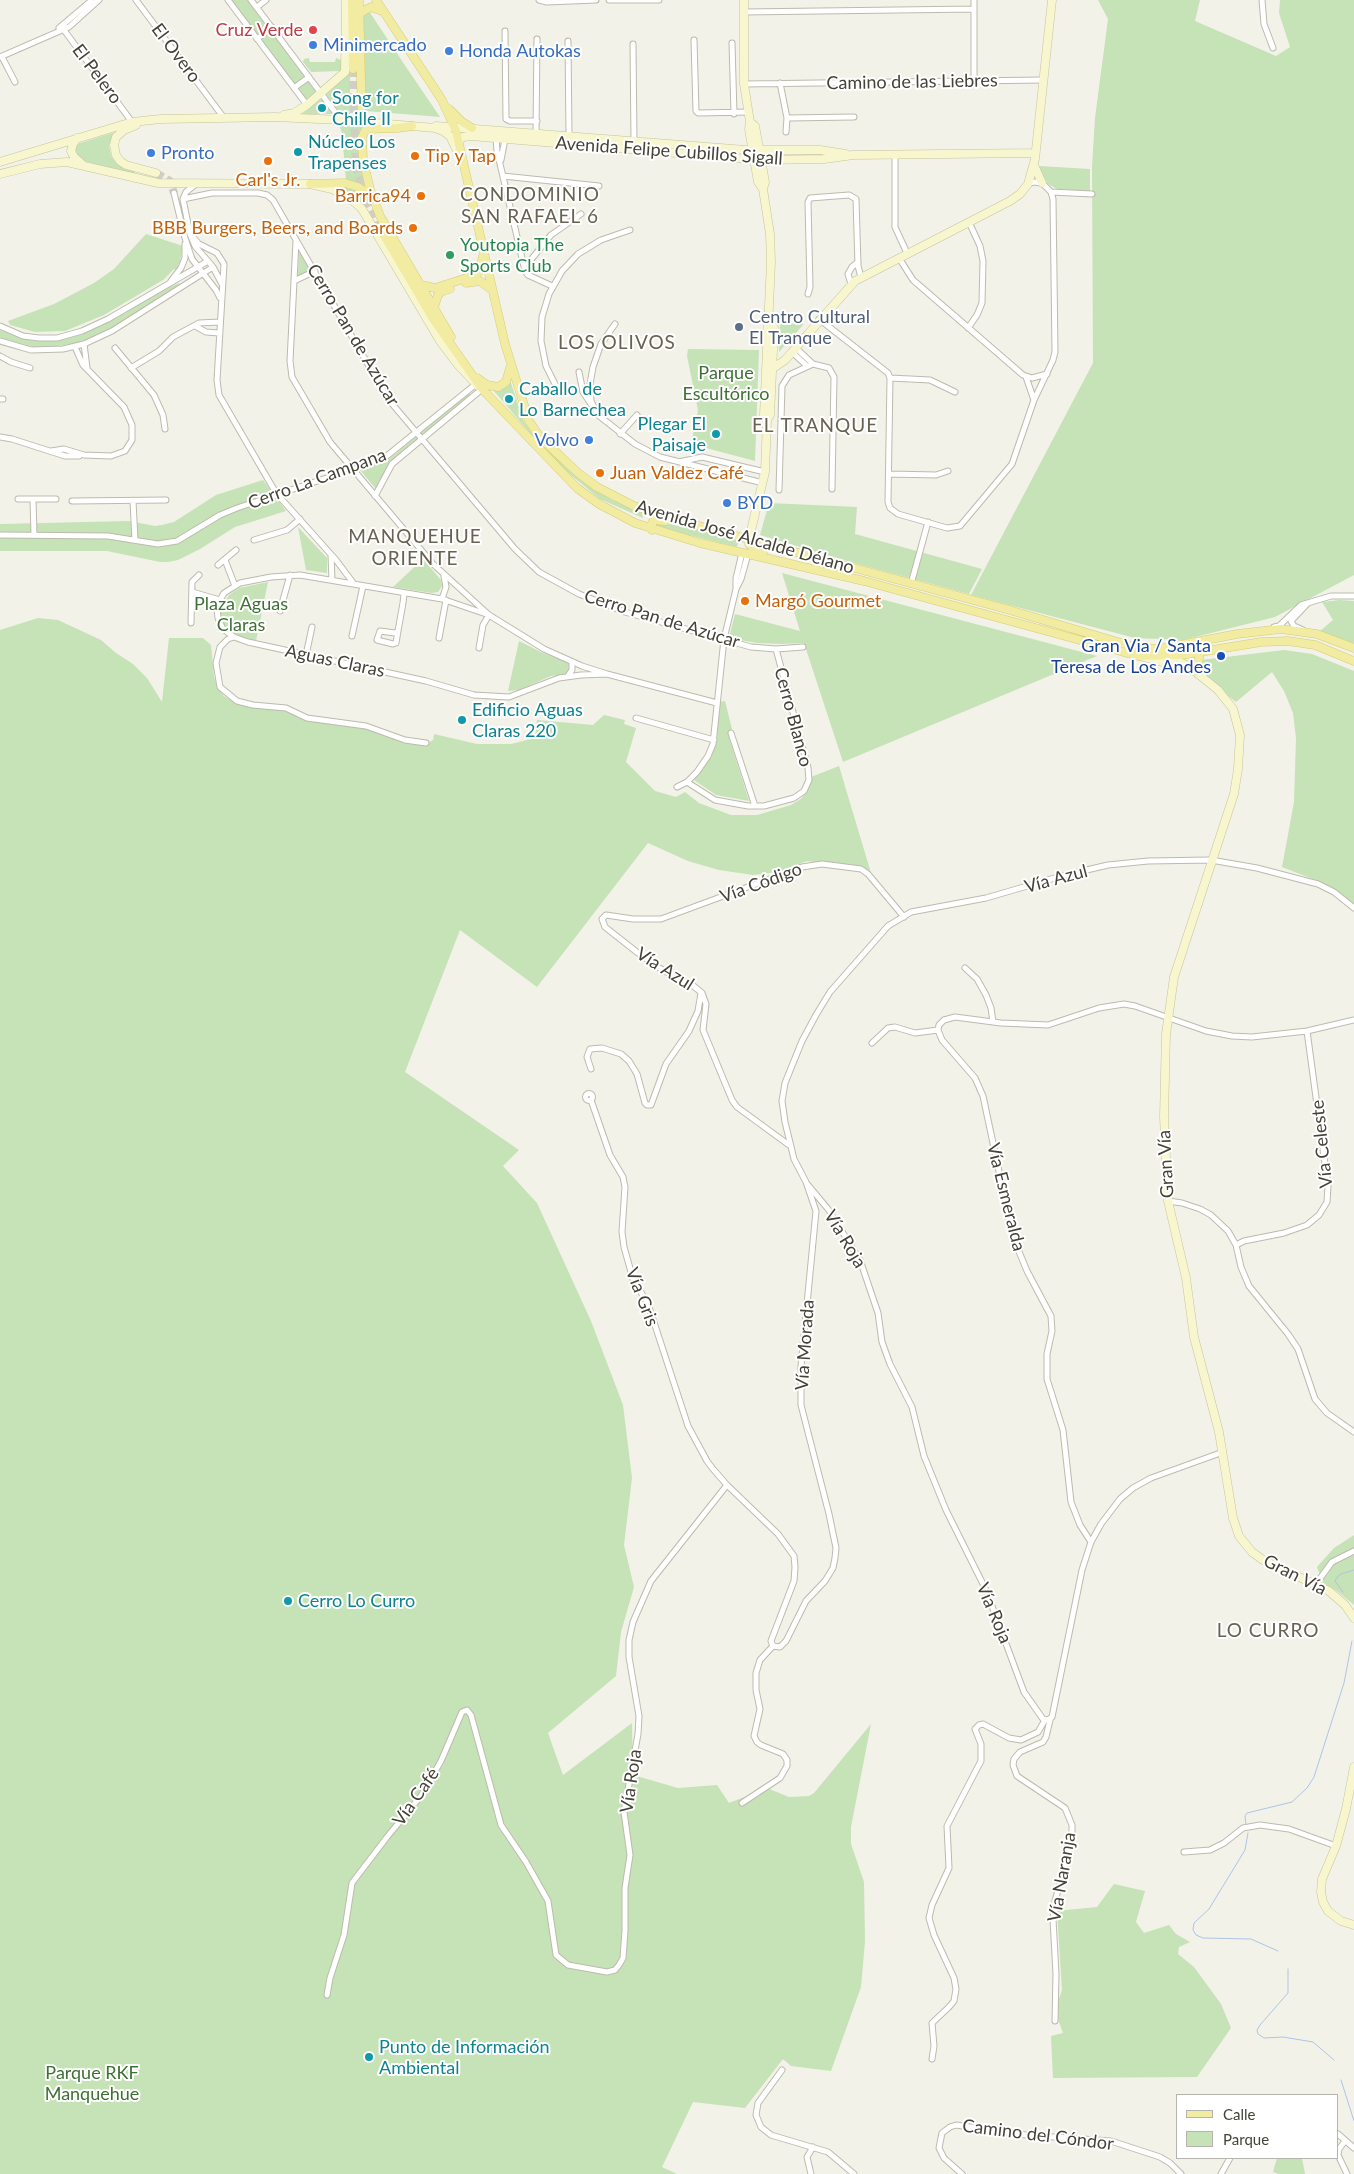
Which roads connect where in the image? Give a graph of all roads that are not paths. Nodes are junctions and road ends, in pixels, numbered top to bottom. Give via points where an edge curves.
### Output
1 (92, 0) edge
2 (99, 0) edge
3 (136, 0) edge
4 (228, 0) edge
5 (251, 0) edge
6 (266, 0) edge
7 (346, 0) edge
8 (352, 0) edge
9 (359, 0) edge
10 (376, 0) edge
11 (540, 0) edge
12 (596, 0) edge
13 (610, 0) edge
14 (659, 0) edge
15 (744, 0) edge
16 (974, 0) edge
17 (1052, 0) edge
18 (1262, 0) edge
19 (257, 7) junction
20 (974, 9) junction
21 (384, 12) junction
22 (744, 12) junction
23 (360, 13) junction
24 (272, 27) junction
25 (62, 28) junction
26 (505, 31) dead end
27 (257, 39) junction
28 (537, 39) dead end
29 (694, 40) dead end
30 (568, 41) dead end
31 (732, 43) dead end
32 (633, 44) dead end
33 (1273, 48) dead end
34 (1, 57) edge
35 (353, 69) tunnel mouth
36 (309, 77) junction
37 (1043, 80) junction
38 (974, 81) junction
39 (15, 82) dead end
40 (744, 84) junction
41 (780, 84) junction
42 (294, 88) junction
43 (321, 93) junction
44 (442, 100) junction
45 (306, 105) junction
46 (215, 106) junction
47 (748, 112) junction
48 (734, 114) junction
49 (211, 118) junction
50 (224, 118) junction
51 (275, 118) junction
52 (787, 118) junction
53 (854, 118) dead end
54 (154, 119) junction
55 (341, 120) junction
56 (537, 121) junction
57 (132, 122) junction
58 (362, 122) junction
59 (412, 126) junction
60 (428, 127) junction
61 (454, 127) junction
62 (472, 128) junction
63 (508, 131) junction
64 (786, 132) dead end
65 (536, 133) junction
66 (570, 136) junction
67 (77, 138) junction
68 (500, 139) junction
69 (459, 141) junction
70 (634, 141) junction
71 (713, 148) junction
72 (756, 151) junction
73 (1036, 153) junction
74 (895, 154) junction
75 (692, 155) junction
76 (853, 155) junction
77 (758, 160) junction
78 (0, 162) edge
79 (464, 163) junction
80 (500, 163) junction
81 (82, 164) junction
82 (1034, 165) junction
83 (156, 173) tunnel mouth
84 (0, 174) edge
85 (503, 176) junction
86 (1042, 183) junction
87 (196, 184) junction
88 (310, 184) junction
89 (1028, 184) junction
90 (599, 186) dead end
91 (174, 192) tunnel mouth
92 (1051, 192) junction
93 (1092, 194) dead end
94 (373, 197) junction
95 (182, 199) junction
96 (581, 214) dead end
97 (969, 222) junction
98 (630, 230) dead end
99 (382, 232) tunnel mouth
100 (190, 234) junction
101 (185, 238) junction
102 (296, 241) junction
103 (484, 253) junction
104 (907, 253) junction
105 (899, 258) junction
106 (208, 261) junction
107 (858, 262) junction
108 (524, 264) junction
109 (213, 267) junction
110 (198, 268) junction
111 (315, 271) junction
112 (202, 273) junction
113 (861, 277) junction
114 (294, 281) junction
115 (851, 284) junction
116 (166, 285) junction
117 (222, 285) junction
118 (421, 285) junction
119 (552, 286) junction
120 (492, 290) junction
121 (808, 294) dead end
122 (221, 304) junction
123 (434, 307) junction
124 (820, 319) junction
125 (770, 321) junction
126 (220, 322) junction
127 (615, 324) dead end
128 (0, 326) edge
129 (195, 326) junction
130 (968, 328) junction
131 (219, 333) junction
132 (0, 341) edge
133 (84, 344) junction
134 (75, 347) junction
135 (115, 348) dead end
136 (773, 353) junction
137 (790, 354) junction
138 (0, 356) edge
139 (461, 359) junction
140 (810, 365) junction
141 (510, 366) junction
142 (30, 368) dead end
143 (131, 368) junction
144 (87, 369) junction
145 (579, 372) dead end
146 (769, 374) junction
147 (1047, 374) junction
148 (474, 376) junction
149 (1026, 377) junction
150 (890, 378) junction
151 (479, 387) junction
152 (557, 388) dead end
153 (955, 392) dead end
154 (1034, 400) junction
155 (592, 405) junction
156 (637, 416) dead end
157 (165, 429) dead end
158 (417, 432) junction
159 (620, 434) junction
160 (0, 437) edge
161 (422, 439) junction
162 (679, 462) junction
163 (737, 465) junction
164 (352, 469) junction
165 (948, 471) dead end
166 (765, 472) junction
167 (889, 474) junction
168 (735, 476) junction
169 (763, 483) junction
170 (832, 489) dead end
171 (779, 490) dead end
172 (276, 493) junction
173 (375, 496) junction
174 (18, 499) dead end
175 (33, 499) junction
176 (56, 499) dead end
177 (166, 500) dead end
178 (72, 501) dead end
179 (133, 501) junction
180 (644, 510) junction
181 (300, 519) junction
182 (928, 522) junction
183 (635, 523) junction
184 (692, 524) junction
185 (652, 530) junction
186 (0, 535) edge
187 (34, 535) junction
188 (749, 539) junction
189 (135, 540) junction
190 (254, 540) dead end
191 (236, 550) dead end
192 (745, 554) junction
193 (331, 555) junction
194 (225, 560) junction
195 (798, 564) junction
196 (218, 565) dead end
197 (199, 575) dead end
198 (290, 575) junction
199 (444, 576) junction
200 (332, 580) junction
201 (354, 584) junction
202 (911, 584) junction
203 (235, 586) junction
204 (363, 586) junction
205 (455, 586) junction
206 (446, 587) junction
207 (192, 592) junction
208 (404, 594) junction
209 (1354, 596) edge
210 (220, 600) junction
211 (444, 600) junction
212 (471, 600) junction
213 (1307, 604) junction
214 (466, 606) junction
215 (280, 611) dead end
216 (489, 615) junction
217 (1294, 615) junction
218 (191, 623) dead end
219 (312, 627) dead end
220 (1288, 629) junction
221 (1268, 630) junction
222 (398, 631) dead end
223 (1308, 632) junction
224 (352, 636) dead end
225 (234, 637) junction
226 (439, 638) dead end
227 (724, 639) junction
228 (1209, 640) junction
229 (803, 647) dead end
230 (1135, 647) junction
231 (479, 648) dead end
232 (1228, 648) junction
233 (1354, 648) edge
234 (776, 650) junction
235 (1200, 653) junction
236 (306, 655) junction
237 (1138, 656) junction
238 (1163, 657) junction
239 (1354, 661) edge
240 (572, 662) junction
241 (1194, 670) junction
242 (607, 674) junction
243 (568, 677) junction
244 (717, 703) junction
245 (636, 718) dead end
246 (731, 733) dead end
247 (714, 740) junction
248 (426, 743) dead end
249 (687, 782) junction
250 (677, 787) dead end
251 (755, 806) junction
252 (1211, 860) junction
253 (1354, 908) edge
254 (904, 916) junction
255 (602, 919) joint
256 (965, 968) dead end
257 (702, 993) junction
258 (1168, 1017) junction
259 (1354, 1020) edge
260 (993, 1022) junction
261 (938, 1030) junction
262 (1307, 1030) junction
263 (872, 1043) dead end
264 (590, 1069) dead end
265 (591, 1100) dead end
266 (790, 1144) junction
267 (806, 1182) junction
268 (1168, 1201) junction
269 (1236, 1245) junction
270 (1354, 1432) edge
271 (1223, 1452) junction
272 (726, 1485) junction
273 (1091, 1542) junction
274 (1354, 1551) edge
275 (1316, 1584) junction
276 (1354, 1618) edge
277 (773, 1646) junction
278 (1047, 1720) junction
279 (1354, 1767) edge
280 (742, 1803) dead end
281 (501, 1824) joint
282 (1336, 1846) junction
283 (1184, 1852) dead end
284 (1354, 1925) edge
285 (327, 1995) dead end
286 (1055, 2021) dead end
287 (932, 2059) dead end
288 (782, 2070) dead end
289 (1339, 2135) edge
290 (1345, 2141) junction
291 (814, 2147) junction
292 (1354, 2148) edge
293 (1339, 2149) edge
294 (1339, 2157) edge
295 (1229, 2159) edge
296 (812, 2174) edge
297 (854, 2174) edge
298 (962, 2174) edge
299 (1179, 2174) edge
300 (1221, 2174) edge
301 (1347, 2174) edge

1 - 25 street
2 - 25 street via 84,15
3 - 46 street, El Overo
4 - 27 street
5 - 19 street
6 - 19 street
7 - 43 main road via 346,70
8 - 35 main road
9 - 23 main road
10 - 21 main road, Avenida José Alcalde Délano
11 - 12 street
13 - 14 street
15 - 22 main road
16 - 20 street
17 - 37 main road
18 - 33 street via 1264,24
19 - 24 street
20 - 22 street
20 - 38 street
21 - 23 main road via 371,7
21 - 44 main road, Avenida José Alcalde Délano
22 - 40 main road
23 - 58 main road
24 - 27 street
24 - 36 street
25 - 34 street
25 - 57 street, El Pelero
26 - 56 street, Avenida Felipe Cubillos Sigall via 506,119 510,122
27 - 42 street
28 - 56 street, Avenida Felipe Cubillos Sigall
29 - 48 street via 695,110 698,113
30 - 66 street, Avenida Felipe Cubillos Sigall
31 - 48 street
32 - 70 street, Avenida Felipe Cubillos Sigall
34 - 39 street
36 - 42 street
36 - 43 street
37 - 38 street, Camino de las Liebres
37 - 73 main road
38 - 41 street, Camino de las Liebres
40 - 41 street, Camino de las Liebres
40 - 47 main road
41 - 52 street
42 - 45 street
43 - 45 main road
43 - 55 street
44 - 61 main road, Avenida José Alcalde Délano
44 - 62 main road via 456,117
45 - 51 main road via 294,113
46 - 49 street via 216,112
46 - 50 street, El Overo
47 - 48 street
47 - 72 main road via 750,122 755,126
49 - 50 main road, Avenida Felipe Cubillos Sigall
49 - 54 main road, Avenida Felipe Cubillos Sigall
50 - 51 main road, Avenida Felipe Cubillos Sigall
51 - 55 main road, Avenida Felipe Cubillos Sigall
52 - 53 street, Camino de las Liebres
52 - 64 street
54 - 57 main road
54 - 83 main road via 120,133 114,148 124,164
55 - 58 main road, Avenida Felipe Cubillos Sigall
56 - 65 street, Avenida Felipe Cubillos Sigall
57 - 67 main road
58 - 59 main road, Avenida Felipe Cubillos Sigall
59 - 60 main road, Avenida Felipe Cubillos Sigall
59 - 94 main road via 370,128 363,133 363,160
60 - 61 main road, Avenida Felipe Cubillos Sigall
60 - 79 main road via 450,136
61 - 62 main road, Avenida Felipe Cubillos Sigall
61 - 69 main road, Avenida José Alcalde Délano
62 - 63 main road, Avenida Felipe Cubillos Sigall
63 - 65 main road, Avenida Felipe Cubillos Sigall
63 - 68 main road via 499,133
65 - 66 main road, Avenida Felipe Cubillos Sigall
66 - 70 main road, Avenida Felipe Cubillos Sigall
67 - 78 main road
67 - 81 main road via 71,151
68 - 69 main road, Avenida Felipe Cubillos Sigall via 468,136
68 - 75 main road, Avenida Felipe Cubillos Sigall
68 - 80 street
68 - 80 street
69 - 79 main road, Avenida José Alcalde Délano
70 - 71 main road, Avenida Felipe Cubillos Sigall
71 - 72 main road, Avenida Felipe Cubillos Sigall
71 - 75 main road via 713,152
72 - 76 main road, Avenida Felipe Cubillos Sigall via 826,151
72 - 77 main road
73 - 74 main road
73 - 82 main road
74 - 76 main road
74 - 104 street via 895,227
75 - 77 main road, Avenida Felipe Cubillos Sigall
76 - 77 main road, Avenida Felipe Cubillos Sigall
77 - 125 main road via 765,182 763,189 771,247
79 - 103 main road, Avenida José Alcalde Délano
80 - 85 street
81 - 84 main road, Avenida José Alcalde Délano via 46,163
81 - 87 main road, Avenida José Alcalde Délano via 146,181
82 - 86 main road
82 - 89 main road
85 - 90 street
85 - 108 street
86 - 89 street
86 - 92 street
87 - 88 main road, Avenida José Alcalde Délano
87 - 95 street
88 - 94 main road via 345,183
88 - 151 main road, Avenida José Alcalde Délano via 340,192 362,209 449,354
89 - 97 main road via 1014,199
91 - 101 street
92 - 93 street
92 - 147 street via 1054,207 1055,352
94 - 118 main road via 385,225
95 - 100 street
95 - 102 street, Cerro Pan de Azúcar via 212,193 266,195 273,200
96 - 108 street via 550,235
97 - 104 main road
97 - 130 street via 983,261 982,303
98 - 119 street via 585,249 567,265
99 - 139 main road, Avenida José Alcalde Délano via 433,319
100 - 106 street
100 - 117 street via 196,243 220,256 224,264
101 - 110 street
101 - 116 street via 181,268
102 - 111 street, Cerro Pan de Azúcar
102 - 114 street
103 - 118 main road via 476,274 435,288
103 - 120 main road, Avenida José Alcalde Délano
104 - 105 main road
105 - 113 main road
105 - 130 street via 910,277
106 - 109 street
106 - 110 street
107 - 113 street
107 - 115 street via 848,274
107 - 121 street via 856,199 850,195 810,198
108 - 119 street via 528,274
109 - 112 street
109 - 117 street
110 - 112 street
110 - 116 street
111 - 114 street
111 - 158 street, Cerro Pan de Azúcar via 388,398
112 - 122 street via 216,290
112 - 133 street via 112,331
113 - 115 main road
114 - 164 street via 291,373 330,442
115 - 124 main road
116 - 128 street via 100,324 65,336 31,337
117 - 122 street
118 - 123 main road
119 - 152 street via 542,317 541,341 546,366
120 - 123 main road via 475,280 442,291
120 - 141 main road, Avenida José Alcalde Délano
122 - 126 street
123 - 139 main road
124 - 137 main road
124 - 150 street via 888,373
125 - 136 main road via 774,328
125 - 146 main road
126 - 129 street via 203,322
126 - 131 street
127 - 155 street via 595,359 590,384
129 - 131 street via 206,332
129 - 143 street via 173,337 159,351
130 - 149 street
131 - 172 street via 216,380 219,395
132 - 134 street via 31,350
133 - 134 street
133 - 144 street
134 - 144 street via 80,362
135 - 143 street
136 - 137 main road via 776,358
136 - 146 main road
137 - 140 street
137 - 146 main road
138 - 142 street
139 - 148 main road, Avenida José Alcalde Délano
140 - 170 street via 828,368 834,377
140 - 171 street via 789,375 782,386
141 - 148 main road via 506,382 498,387 487,385
141 - 180 main road, Avenida José Alcalde Délano via 526,414 540,437 588,480 616,498
143 - 157 street via 154,395
144 - 160 street via 124,406 133,436 130,446 118,455 64,456
145 - 155 street via 582,387
146 - 166 main road via 764,415 767,420
147 - 149 street
147 - 154 street
148 - 151 main road, Avenida José Alcalde Délano
149 - 154 street
150 - 153 street via 930,380
150 - 167 street
151 - 158 street, Cerro La Campana
151 - 161 street, Cerro La Campana
151 - 183 main road, Avenida José Alcalde Délano via 577,488
154 - 182 street via 1012,464 967,519 953,528
155 - 159 street via 598,415
156 - 159 street
158 - 161 street, Cerro Pan de Azúcar
158 - 164 street, Cerro La Campana via 383,459
159 - 162 street via 652,453
161 - 173 street, Cerro La Campana via 392,464
161 - 227 street, Cerro Pan de Azúcar via 515,549 539,572 598,603
162 - 163 street via 702,456
162 - 168 street
163 - 166 street
163 - 168 street
164 - 172 street, Cerro La Campana
164 - 173 street
165 - 167 street via 936,475
166 - 169 main road
167 - 182 street via 888,502 892,510
168 - 169 street
169 - 188 main road
172 - 181 street
172 - 189 street, Cerro La Campana via 220,515 188,536 172,542 152,544
173 - 199 street
174 - 175 street
175 - 176 street
175 - 187 street
177 - 179 street
178 - 179 street
179 - 189 street
180 - 183 main road via 644,519
180 - 184 main road, Avenida José Alcalde Délano
181 - 190 street via 285,531
181 - 193 street
182 - 202 street
183 - 185 main road, Avenida José Alcalde Délano
184 - 185 main road via 688,527 656,519
184 - 188 main road, Avenida José Alcalde Délano
185 - 192 main road, Avenida José Alcalde Délano
186 - 187 street
187 - 189 street via 108,536
188 - 195 main road via 754,550
188 - 202 main road, Avenida José Alcalde Délano
191 - 194 street
192 - 195 main road, Avenida José Alcalde Délano
192 - 227 street via 736,578
193 - 200 street
193 - 201 street
194 - 196 street
194 - 203 street
195 - 237 main road, Avenida José Alcalde Délano
197 - 207 street via 192,582
198 - 200 street
198 - 203 street via 261,578
198 - 215 street
199 - 205 street
199 - 206 street
200 - 201 street
201 - 204 street
202 - 230 main road, Avenida José Alcalde Délano
203 - 210 street
204 - 208 street
204 - 224 street, Aguas Claras
205 - 206 street
205 - 212 street
206 - 211 street
207 - 210 street
207 - 218 street
208 - 211 street
208 - 222 street
209 - 213 street via 1331,596
210 - 225 street via 217,610 219,622
211 - 214 street
211 - 226 street
212 - 214 street via 471,604
212 - 216 street
213 - 217 street
213 - 221 street via 1296,609 1279,626
214 - 216 street
216 - 231 street via 483,625
216 - 240 street via 534,644
217 - 220 street
217 - 223 street via 1292,625
219 - 236 street
220 - 221 main road, Avenida José Alcalde Délano
220 - 223 main road, Avenida José Alcalde Délano
220 - 232 main road via 1280,637 1249,640
221 - 228 main road, Avenida José Alcalde Délano
223 - 233 main road, Avenida José Alcalde Délano
225 - 236 street, Aguas Claras
225 - 248 street via 220,647 216,663 220,687 229,697 253,706 286,708 304,717 366,726 405,740
227 - 234 street, Cerro Pan de Azúcar
227 - 244 street
228 - 230 main road, Avenida José Alcalde Délano via 1159,648
228 - 235 main road
229 - 234 street, Cerro Pan de Azúcar
230 - 238 main road, Gran Vía
232 - 235 main road, Avenida José Alcalde Délano
232 - 239 main road via 1269,641 1296,642 1325,648
234 - 251 street, Cerro Blanco via 809,777 804,791 798,796
235 - 238 main road, Avenida José Alcalde Délano
235 - 241 main road
236 - 243 street, Aguas Claras via 494,697 516,696 549,681
237 - 238 main road, Avenida José Alcalde Délano
237 - 241 main road, Gran Vía
238 - 241 main road, Gran Vía
240 - 242 street
240 - 243 street
241 - 252 main road, Gran Vía via 1227,700 1240,735 1234,794
242 - 243 street, Aguas Claras
242 - 244 street
244 - 247 street
245 - 247 street
246 - 251 street
247 - 249 street via 706,760
249 - 250 street
249 - 251 street, Cerro Blanco via 719,802
252 - 253 street via 1311,882 1334,892
252 - 254 street, Vía Azul via 1108,865 986,898 917,910
252 - 258 main road, Gran Vía via 1174,977
254 - 255 street, Vía Código via 861,869 822,864 802,868 661,919 606,915
254 - 266 street, Vía Morada via 888,926 830,992 806,1033 783,1092 783,1111
255 - 257 street, Vía Azul via 605,927 638,953
256 - 260 street via 977,978 986,995
257 - 264 street via 689,1031 666,1064 651,1105 645,1103 630,1061 621,1054 602,1048 590,1049 587,1057
257 - 266 street, Vía Azul via 706,1004 703,1030 732,1100 737,1107
258 - 260 street via 1135,1006 1114,1004 1048,1025
258 - 262 street via 1206,1031 1232,1036 1252,1037
258 - 268 main road, Gran Vía via 1164,1101
259 - 262 street
260 - 261 street via 955,1017 944,1020
261 - 263 street via 915,1033 888,1028
261 - 273 street, Vía Esmeralda via 942,1040 974,1078 983,1096 1013,1237 1051,1316 1047,1379 1063,1430 1071,1502
262 - 269 street, Vía Celeste via 1328,1186 1327,1202 1319,1215 1307,1224
265 - 272 street, Vía Gris via 610,1155 623,1176 622,1240 634,1279 648,1304 688,1426 707,1461
266 - 267 street, Vía Morada
267 - 277 street, Vía Morada via 816,1217 801,1366 801,1405 836,1548 833,1568 825,1581 806,1601 786,1641 780,1648
267 - 278 street, Vía Roja via 860,1260 878,1313 882,1342 912,1408 924,1456 946,1510 986,1590 1024,1692 1035,1710
268 - 269 street via 1188,1204 1206,1212 1228,1231
268 - 271 main road, Gran Vía via 1186,1278 1194,1337
269 - 270 street via 1246,1280 1293,1341 1302,1358 1315,1399 1327,1414
271 - 273 street via 1151,1478 1133,1488 1110,1511
271 - 275 main road, Gran Vía via 1233,1518 1243,1542 1263,1560
272 - 277 street via 778,1534 794,1556 794,1581 771,1641
272 - 281 street, Vía Roja via 651,1581 633,1622 629,1657 639,1716 624,1812 630,1855 625,1888 626,1931 623,1958 615,1970 607,1972 568,1965 556,1955 548,1901
273 - 278 street via 1082,1570 1054,1710
274 - 275 street via 1329,1565
275 - 276 main road, Gran Vía via 1336,1596
277 - 280 street, Vía Morada via 760,1660 756,1673 760,1709 754,1736 756,1742 783,1754 787,1766 780,1778
278 - 286 street, Vía Naranja via 1048,1732 1042,1742 1020,1752 1013,1765 1017,1776 1065,1808 1072,1825 1072,1840 1054,1910
278 - 287 street via 1038,1732 1021,1740 1009,1738 983,1724 976,1730 981,1744 981,1761 947,1826 949,1868 929,1918 956,1989 954,2001 932,2023
279 - 282 main road
281 - 285 street, Vía Café via 471,1715 465,1711 421,1796 352,1884 344,1935
282 - 283 street via 1289,1828 1260,1824 1243,1828 1210,1850
282 - 284 main road via 1322,1879 1321,1897 1332,1915
288 - 291 street via 758,2103 757,2120 771,2134
289 - 290 street
290 - 292 street
290 - 293 street
291 - 296 street via 807,2157
291 - 297 street via 833,2155
294 - 301 street
295 - 300 street
298 - 299 street, Camino del Cóndor via 944,2158 939,2148 942,2134 956,2125 1110,2141 1160,2157

